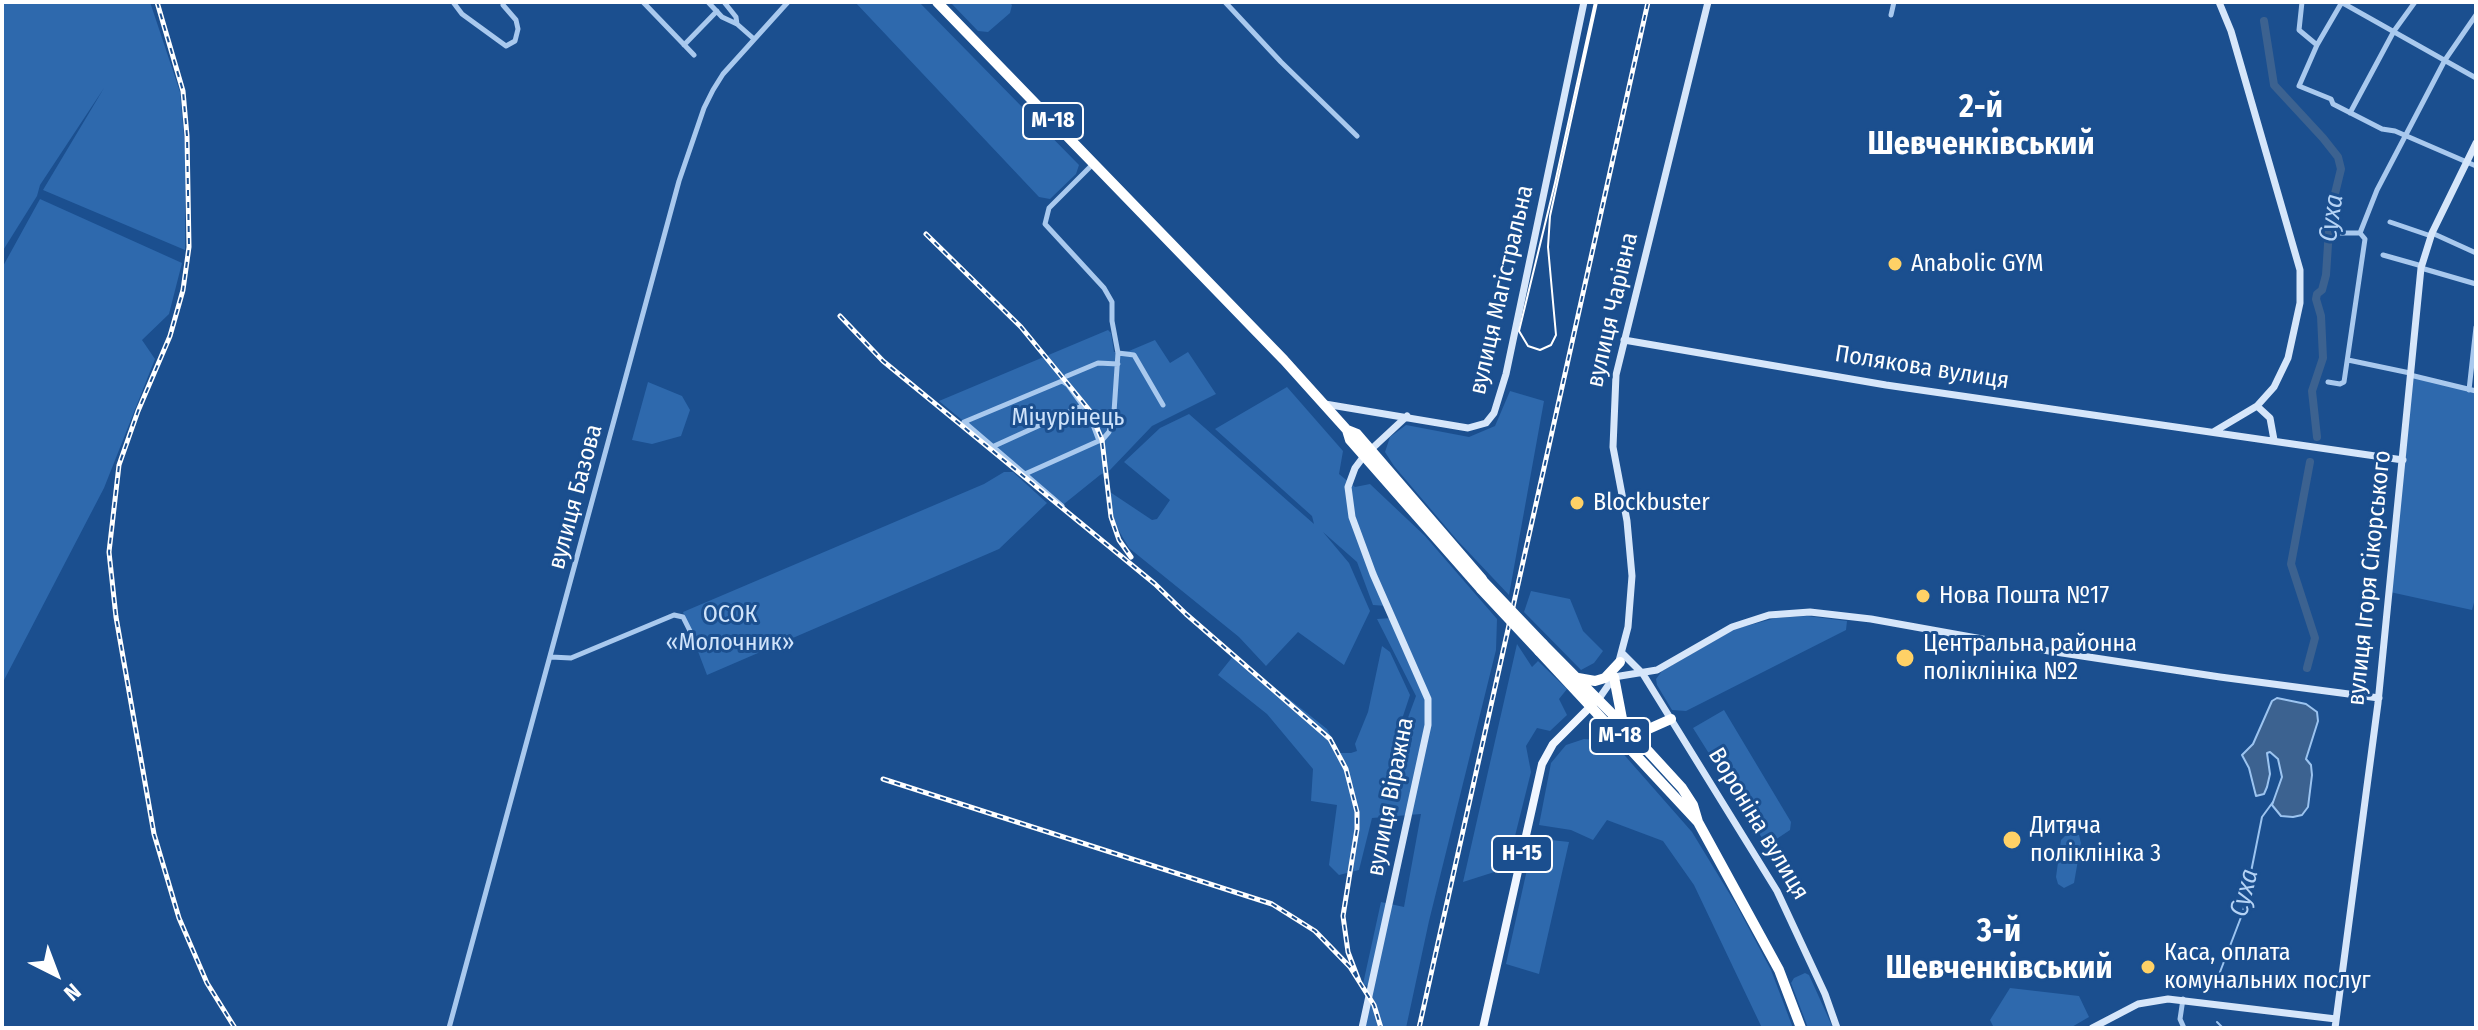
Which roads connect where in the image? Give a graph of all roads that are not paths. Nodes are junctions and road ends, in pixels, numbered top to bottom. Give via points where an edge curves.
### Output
1 (453, 2) edge
2 (643, 2) edge
3 (708, 2) edge
4 (724, 2) edge
5 (788, 2) edge
6 (937, 2) edge
7 (1225, 2) edge
8 (1584, 2) edge
9 (1708, 2) edge
10 (1894, 2) edge
11 (2219, 2) edge
12 (2302, 2) edge
13 (2341, 2) edge
14 (2415, 2) edge
15 (503, 5) dead end
16 (717, 11) junction
17 (1891, 15) dead end
18 (2476, 15) edge
19 (737, 24) junction
20 (2394, 31) junction
21 (754, 39) junction
22 (684, 45) junction
23 (2317, 45) junction
24 (694, 55) dead end
25 (2445, 60) junction
26 (2476, 78) edge
27 (2350, 113) junction
28 (1357, 136) dead end
29 (2406, 136) junction
30 (2476, 143) edge
31 (2466, 162) junction
32 (1094, 163) junction
33 (2476, 166) edge
34 (2390, 222) dead end
35 (2337, 233) dead end
36 (2360, 233) junction
37 (2431, 234) junction
38 (2476, 253) edge
39 (2383, 255) dead end
40 (2421, 267) junction
41 (2476, 284) edge
42 (2476, 327) edge
43 (1624, 340) junction
44 (1118, 353) junction
45 (2348, 360) junction
46 (1118, 364) junction
47 (2410, 374) junction
48 (1067, 376) dead end
49 (2328, 382) dead end
50 (2472, 391) edge
51 (1324, 404) junction
52 (1163, 405) dead end
53 (1082, 406) dead end
54 (2257, 406) junction
55 (1407, 416) junction
56 (2215, 431) junction
57 (2274, 440) junction
58 (1099, 441) junction
59 (992, 447) junction
60 (1367, 453) junction
61 (2403, 460) junction
62 (1025, 474) junction
63 (1062, 506) dead end
64 (1628, 627) junction
65 (694, 639) dead end
66 (1541, 648) junction
67 (551, 657) junction
68 (1621, 657) junction
69 (1633, 663) junction
70 (1643, 674) junction
71 (1576, 677) junction
72 (1614, 677) junction
73 (2379, 698) junction
74 (1595, 703) junction
75 (1671, 719) junction
76 (1654, 726) junction
77 (1627, 728) junction
78 (1655, 759) junction
79 (1698, 822) junction
80 (2183, 999) junction
81 (2336, 1019) junction
82 (449, 1028) edge
83 (1362, 1028) edge
84 (1483, 1028) edge
85 (1801, 1028) edge
86 (1837, 1028) edge
87 (2092, 1028) edge
88 (2184, 1028) edge
89 (2335, 1028) edge

1 - 15 street via 506,46 515,41 518,29
2 - 22 street
3 - 16 street
4 - 19 street
5 - 21 street, вулиця Базова
6 - 32 highway, М-18
7 - 28 street
8 - 55 main road, вулиця Магістральна via 1494,413 1486,423 1468,428
9 - 43 main road, вулиця Чарівна
10 - 17 street
11 - 54 main road via 2300,270 2300,303 2288,358
12 - 23 street via 2299,30
13 - 20 street
13 - 23 street
14 - 20 street
16 - 19 street
16 - 22 street
18 - 25 street
19 - 21 street
20 - 25 street
20 - 27 street
21 - 67 street, вулиця Базова via 713,90 687,157
22 - 24 street
23 - 27 street via 2299,86
25 - 26 street
25 - 29 street
27 - 29 street
29 - 31 street
29 - 36 street
30 - 31 main road, вулиця Ігоря Сікорського
31 - 33 street
31 - 37 main road, вулиця Ігоря Сікорського
32 - 44 street via 1049,208 1045,224 1109,295
32 - 51 highway, М-18
34 - 37 street
35 - 36 street
36 - 45 street via 2365,239
37 - 38 street
37 - 40 main road, вулиця Ігоря Сікорського
39 - 40 street
40 - 41 street
40 - 47 main road, вулиця Ігоря Сікорського
42 - 50 street
43 - 56 main road, Полякова вулиця via 1886,385
43 - 64 main road, вулиця Чарівна via 1613,403 1613,447 1629,537
44 - 46 street
44 - 52 street via 1134,355
45 - 47 street
45 - 49 street via 2342,383
46 - 48 street via 1098,363
46 - 58 street via 1114,412 1109,432
47 - 50 street
47 - 61 main road, вулиця Ігоря Сікорського
51 - 55 main road, вулиця Магістральна
51 - 60 highway, М-18 via 1350,440
53 - 59 street
54 - 56 main road
54 - 57 main road via 2270,418
55 - 60 main road, вулиця Віражна
56 - 57 main road, Полякова вулиця
57 - 61 main road, Полякова вулиця
58 - 59 street via 1089,414 1062,381 964,422
58 - 62 street
59 - 62 street
60 - 66 highway, М-18, bridge
60 - 83 main road, вулиця Віражна via 1348,487 1352,517 1428,699 1428,725
61 - 73 main road, вулиця Ігоря Сікорського
62 - 63 street
64 - 68 main road, вулиця Чарівна
64 - 69 main road
65 - 67 street via 683,617 674,615 571,658
66 - 71 highway, М-18
66 - 74 highway, М-18
67 - 82 street, вулиця Базова
68 - 69 main road, Вороніна вулиця
68 - 71 highway via 1605,678
68 - 72 main road, вулиця Чарівна
69 - 70 main road, Вороніна вулиця
70 - 72 main road
70 - 73 main road via 1732,627 1769,615 1810,612
70 - 75 main road, Вороніна вулиця
71 - 74 highway, М-18
72 - 74 main road, вулиця Чарівна
72 - 77 highway
73 - 81 main road, вулиця Ігоря Сікорського
74 - 77 highway, М-18
74 - 79 highway, М-18
74 - 84 main road, Н-15 via 1553,744 1542,764
75 - 76 highway
75 - 86 main road, Вороніна вулиця via 1777,891
76 - 77 highway via 1639,733
76 - 78 highway via 1648,741
77 - 78 highway, М-18
78 - 79 highway, М-18 via 1682,788
79 - 85 highway, М-18 via 1783,978
80 - 81 main road
80 - 87 main road via 2138,1004
80 - 88 street
81 - 89 main road, вулиця Ігоря Сікорського

